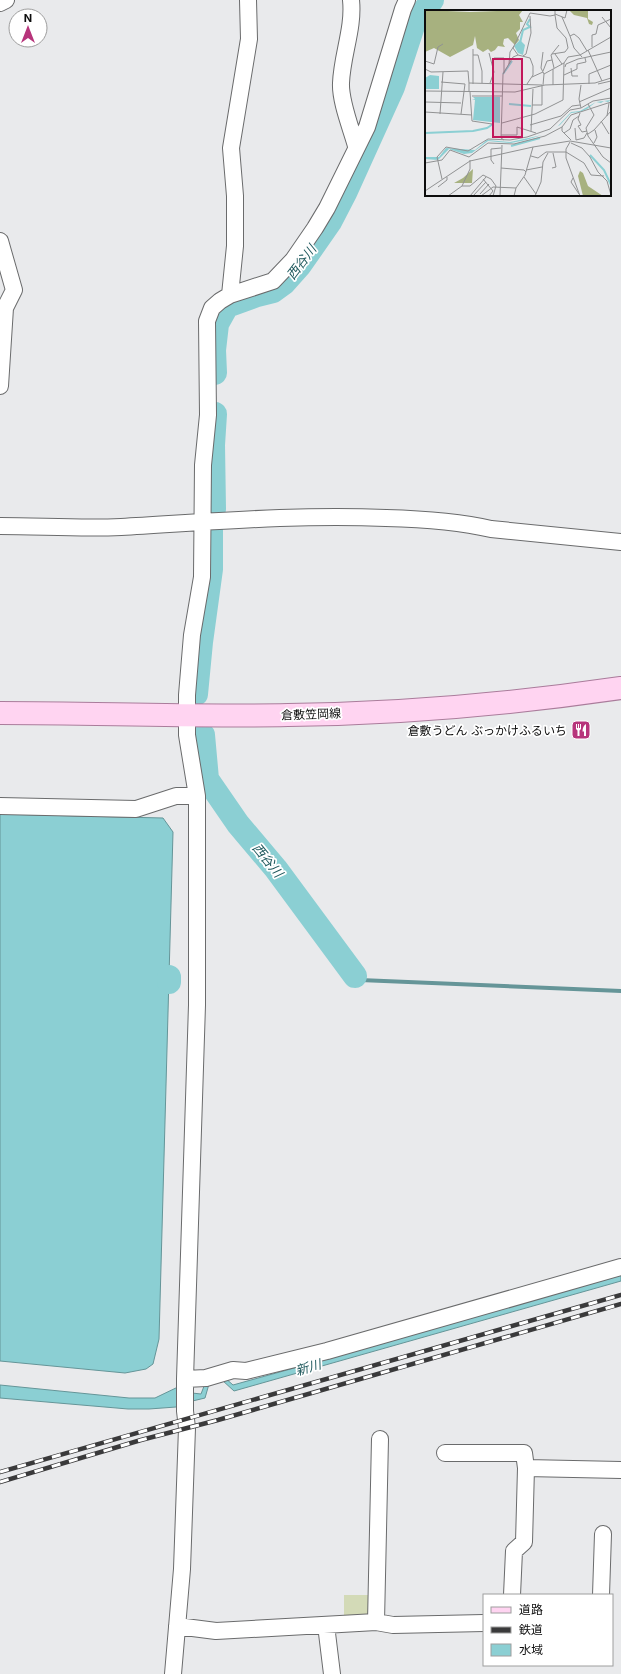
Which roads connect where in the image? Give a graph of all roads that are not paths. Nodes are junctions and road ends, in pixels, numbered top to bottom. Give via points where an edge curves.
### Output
1 (6, 0) edge
2 (248, 0) edge
3 (350, 0) edge
4 (407, 0) edge
5 (0, 3) edge
6 (356, 146) junction
7 (0, 241) edge
8 (230, 295) junction
9 (0, 386) edge
10 (203, 522) junction
11 (0, 526) edge
12 (621, 542) edge
13 (621, 688) edge
14 (0, 713) edge
15 (186, 716) junction
16 (198, 796) junction
17 (0, 806) edge
18 (621, 1267) edge
19 (185, 1379) junction
20 (380, 1439) dead end
21 (445, 1453) dead end
22 (526, 1468) junction
23 (621, 1470) edge
24 (603, 1534) dead end
25 (512, 1594) edge
26 (601, 1594) edge
27 (376, 1622) junction
28 (483, 1623) edge
29 (326, 1625) junction
30 (177, 1626) junction
31 (173, 1674) edge
32 (332, 1674) edge

1 - 5 street
2 - 8 street via 249,39 231,148 235,196 235,246
3 - 6 street via 352,14 341,83
4 - 6 street via 367,127
6 - 8 street via 327,208 293,260 273,281
7 - 9 street via 14,290 5,308
8 - 10 street via 212,308 207,321 208,415 203,465
10 - 11 street via 118,527
10 - 12 street via 354,516 423,519 472,524 491,529
10 - 15 street via 202,577 192,635
13 - 15 main road, 倉敷笠岡線 via 546,699 448,708 289,715
14 - 15 main road, 倉敷笠岡線
15 - 16 street via 186,735
16 - 17 street via 176,796 136,809
16 - 19 street via 197,1005
18 - 19 street via 254,1370 233,1370 206,1378
19 - 30 street via 187,1428 182,1569
20 - 27 street
21 - 22 street via 524,1453
22 - 23 street
22 - 25 street via 524,1542 514,1551
24 - 26 street
27 - 28 street via 392,1625
27 - 29 street
29 - 30 street via 216,1631
29 - 32 street
30 - 31 street

